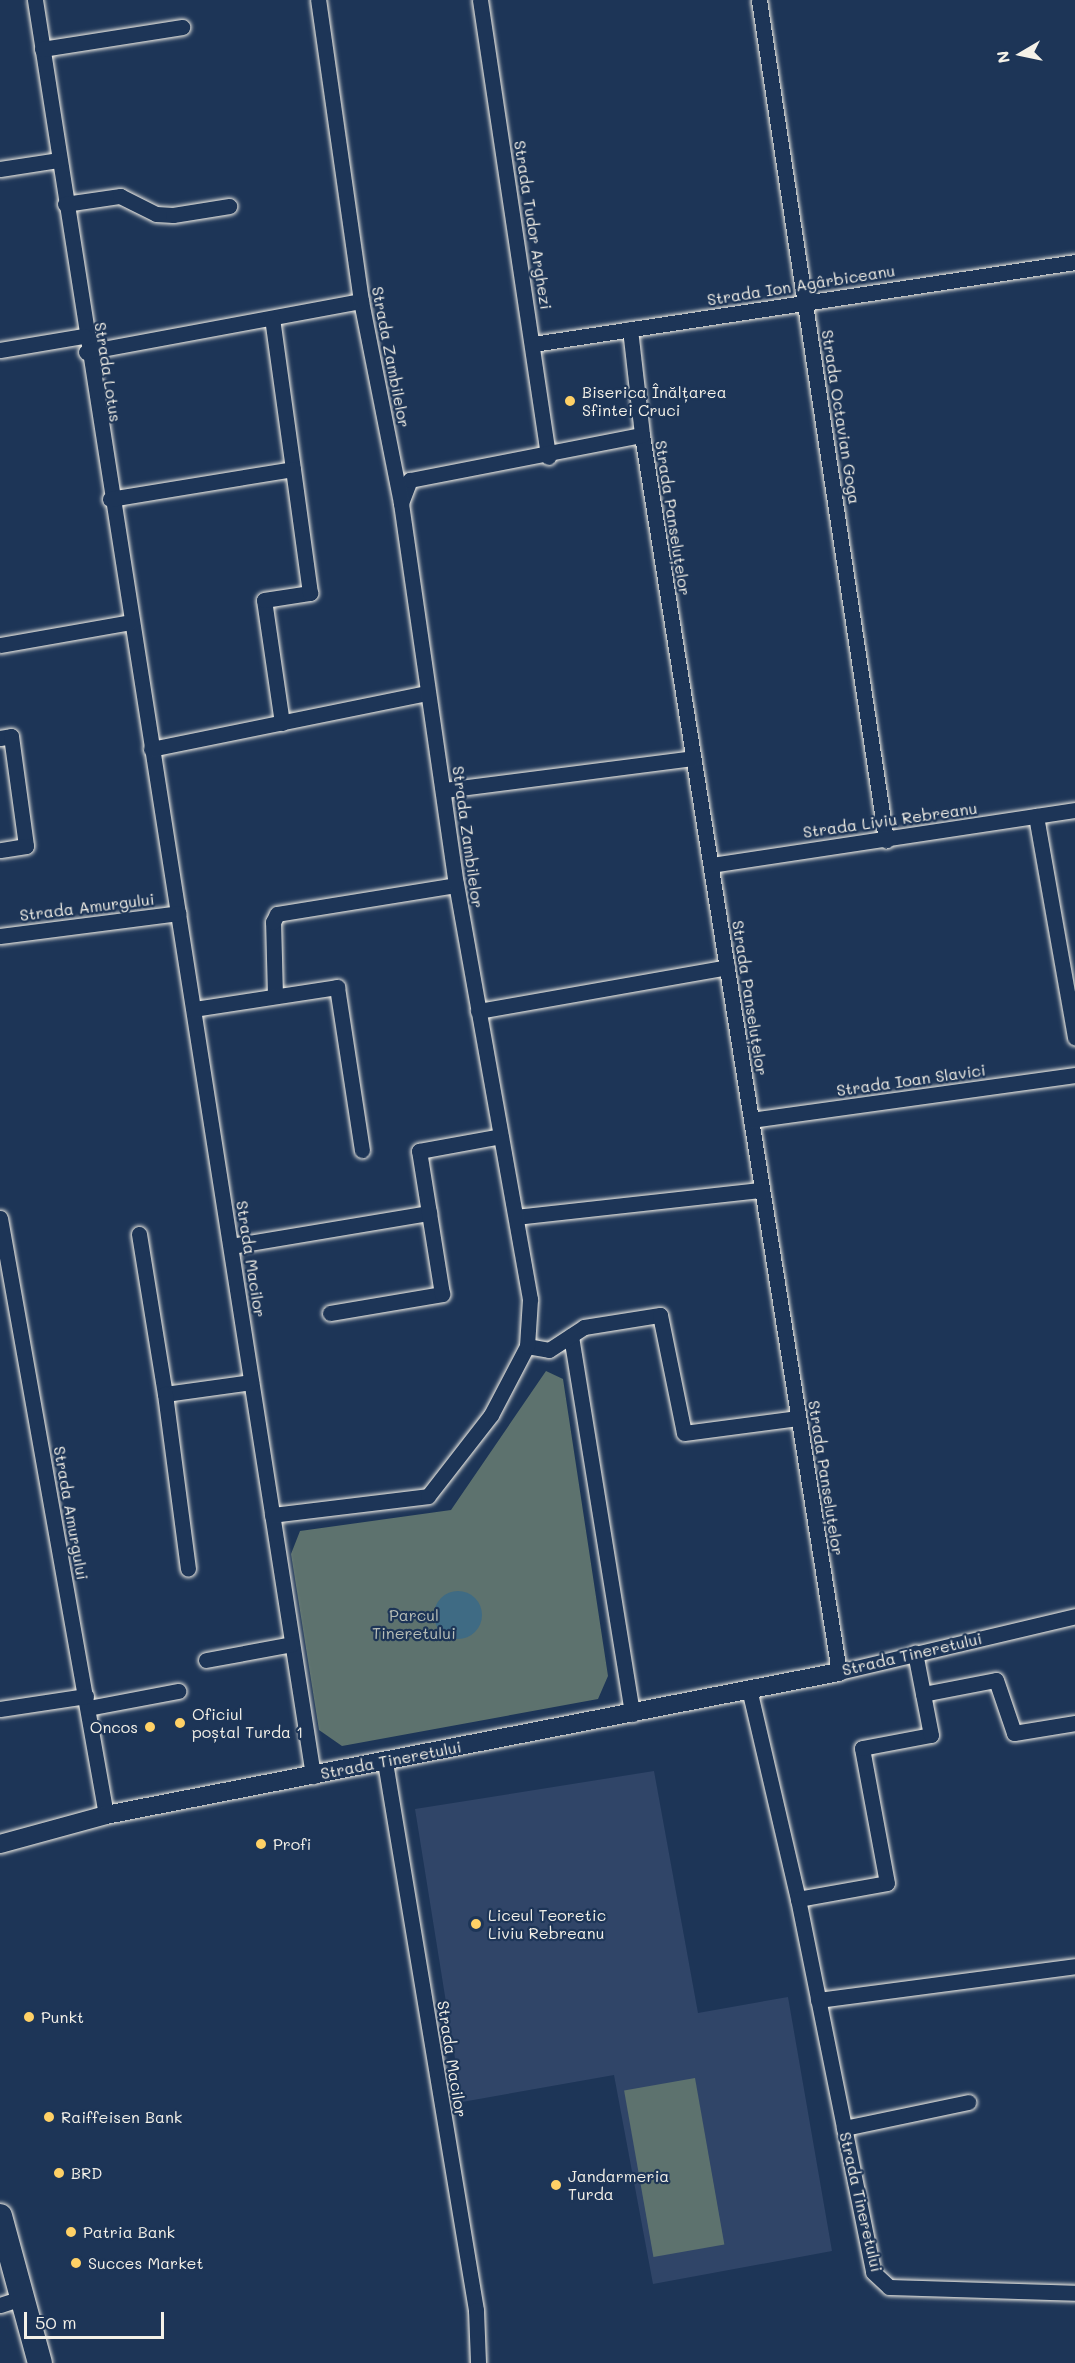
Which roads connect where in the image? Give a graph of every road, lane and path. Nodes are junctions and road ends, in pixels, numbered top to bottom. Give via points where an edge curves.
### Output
1 (36, 0) edge
2 (318, 0) edge
3 (480, 0) edge
4 (759, 0) edge
5 (182, 27) dead end
6 (42, 49) junction
7 (59, 159) junction
8 (0, 169) edge
9 (65, 204) junction
10 (230, 206) dead end
11 (1075, 262) edge
12 (362, 302) junction
13 (805, 302) junction
14 (272, 318) junction
15 (630, 329) junction
16 (85, 344) junction
17 (533, 344) junction
18 (0, 350) edge
19 (642, 435) junction
20 (548, 457) junction
21 (293, 469) junction
22 (110, 500) junction
23 (401, 503) junction
24 (130, 622) junction
25 (0, 645) edge
26 (427, 693) junction
27 (282, 723) junction
28 (0, 738) edge
29 (151, 748) junction
30 (693, 758) junction
31 (444, 790) junction
32 (1075, 810) edge
33 (1036, 816) junction
34 (886, 840) junction
35 (0, 850) edge
36 (711, 866) junction
37 (456, 885) junction
38 (179, 913) junction
39 (0, 936) edge
40 (727, 967) junction
41 (275, 996) junction
42 (194, 1009) junction
43 (478, 1011) junction
44 (1075, 1038) edge
45 (1075, 1075) edge
46 (751, 1120) junction
47 (501, 1136) junction
48 (362, 1150) dead end
49 (762, 1190) junction
50 (429, 1213) junction
51 (516, 1217) junction
52 (0, 1218) edge
53 (139, 1234) dead end
54 (231, 1246) junction
55 (330, 1313) dead end
56 (571, 1336) junction
57 (527, 1346) junction
58 (251, 1382) junction
59 (165, 1394) junction
60 (798, 1418) junction
61 (272, 1515) junction
62 (188, 1568) dead end
63 (1075, 1616) edge
64 (292, 1644) junction
65 (915, 1653) junction
66 (206, 1659) dead end
67 (839, 1672) junction
68 (178, 1691) dead end
69 (750, 1693) junction
70 (923, 1694) junction
71 (87, 1702) junction
72 (0, 1709) edge
73 (632, 1714) junction
74 (1075, 1723) edge
75 (385, 1762) junction
76 (313, 1776) junction
77 (106, 1815) junction
78 (0, 1830) edge
79 (34, 1830) junction
80 (0, 1844) edge
81 (798, 1899) junction
82 (1075, 1966) edge
83 (818, 2000) junction
84 (968, 2102) dead end
85 (844, 2127) junction
86 (0, 2216) edge
87 (1075, 2293) edge
88 (9, 2302) edge
89 (40, 2363) edge
90 (478, 2363) edge

1 - 6 street, Strada Lotus
2 - 12 street, Strada Zambilelor
3 - 17 street, Strada Tudor Arghezi
4 - 13 street, Strada Octavian Goga
5 - 6 street
6 - 7 street, Strada Lotus
7 - 8 street
7 - 9 street, Strada Lotus
9 - 10 street via 120,196 156,214 173,215
9 - 16 street, Strada Lotus
11 - 13 street, Strada Ion Agârbiceanu
12 - 14 street
12 - 23 street, Strada Zambilelor
13 - 15 street, Strada Ion Agârbiceanu
13 - 34 street, Strada Octavian Goga
14 - 16 street
14 - 21 street
15 - 17 street, Strada Ion Agârbiceanu
15 - 19 street, Strada Panseluțelor
16 - 18 street
16 - 22 street, Strada Lotus
17 - 20 street, Strada Tudor Arghezi
19 - 20 street
19 - 30 street, Strada Panseluțelor
20 - 23 street via 410,480
21 - 22 street
21 - 27 street via 310,593 264,600
22 - 24 street, Strada Lotus
23 - 26 street, Strada Zambilelor
24 - 25 street
24 - 29 street, Strada Lotus
26 - 27 street
26 - 31 street, Strada Zambilelor
27 - 29 street
28 - 35 street via 11,736 26,846
29 - 38 street, Strada Macilor
30 - 31 street
30 - 36 street, Strada Panseluțelor
31 - 37 street, Strada Zambilelor
32 - 33 street, Strada Liviu Rebreanu
33 - 34 street, Strada Liviu Rebreanu
33 - 44 street
34 - 36 street, Strada Liviu Rebreanu
36 - 40 street, Strada Panseluțelor
37 - 41 street via 277,914 273,922
37 - 43 street, Strada Zambilelor
38 - 39 street, Strada Amurgului
38 - 42 street, Strada Macilor
40 - 43 street
40 - 46 street, Strada Panseluțelor
41 - 42 street
41 - 48 street via 337,987
42 - 54 street, Strada Macilor
43 - 47 street, Strada Zambilelor
45 - 46 street, Strada Ioan Slavici
46 - 49 street, Strada Panseluțelor
47 - 50 street via 419,1151
47 - 51 street, Strada Zambilelor
49 - 51 street
49 - 60 street, Strada Panseluțelor
50 - 54 street
50 - 55 street via 442,1294
51 - 57 street, Strada Zambilelor via 530,1299
52 - 71 street, Strada Amurgului
53 - 59 street
54 - 58 street, Strada Macilor
56 - 57 street via 549,1350
56 - 60 street via 584,1327 660,1315 684,1433
56 - 73 street
57 - 61 street, Strada Zambilelor via 491,1415 428,1496
58 - 59 street
58 - 61 street, Strada Macilor
59 - 62 street
60 - 67 street, Strada Panseluțelor
61 - 64 street, Strada Macilor
63 - 65 street, Strada Tineretului
64 - 66 street
64 - 76 street, Strada Macilor
65 - 67 street, Strada Tineretului
65 - 70 street
67 - 69 street, Strada Tineretului
68 - 71 street
69 - 73 street, Strada Tineretului
69 - 81 street, Strada Tineretului
70 - 74 street via 996,1680 1014,1733
70 - 81 street via 931,1735 862,1748 887,1883
71 - 72 street
71 - 77 street, Strada Amurgului
73 - 75 street, Strada Tineretului
75 - 76 street, Strada Tineretului
75 - 90 street, Strada Macilor via 476,2310
76 - 77 street, Strada Tineretului
77 - 79 street, Strada Tineretului
78 - 79 street, Strada Tineretului
79 - 80 street, Strada Tineretului
81 - 83 street, Strada Tineretului
82 - 83 street
83 - 85 street, Strada Tineretului
84 - 85 street
85 - 87 street, Strada Tineretului via 873,2272 881,2284
86 - 88 main road
88 - 89 main road

